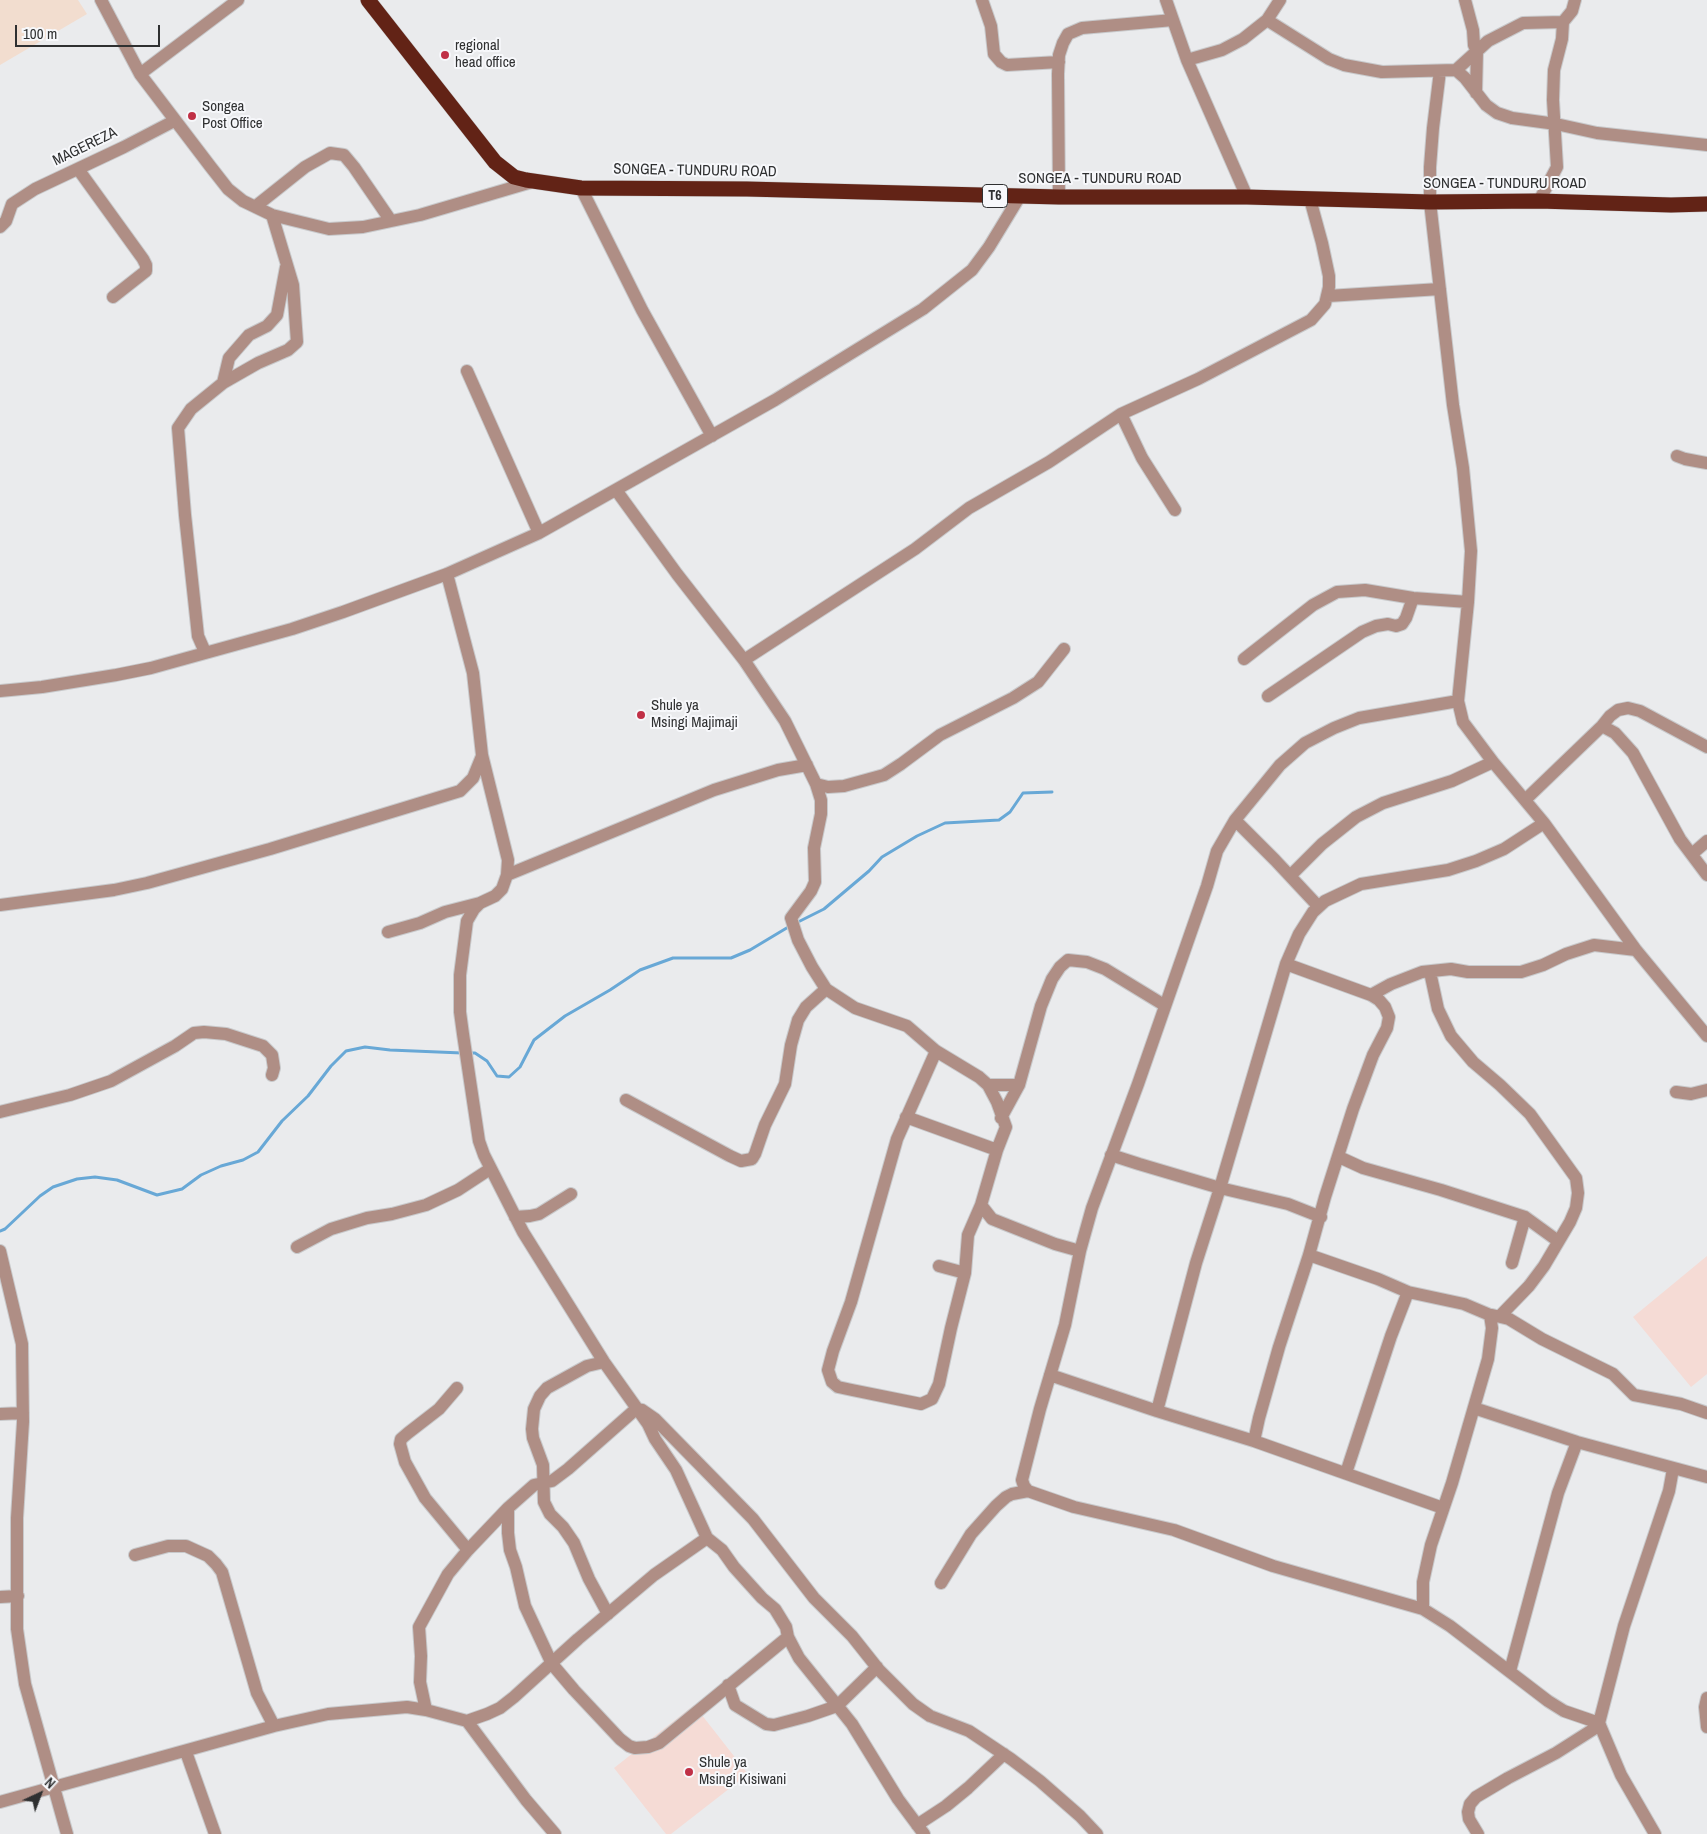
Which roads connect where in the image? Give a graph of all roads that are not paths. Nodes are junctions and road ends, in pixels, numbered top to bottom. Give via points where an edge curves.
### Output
1 (101, 0) edge
2 (238, 0) edge
3 (368, 0) edge
4 (982, 0) edge
5 (1166, 0) edge
6 (1280, 0) edge
7 (1465, 0) edge
8 (1575, 0) edge
9 (1173, 20) junction
10 (1267, 20) junction
11 (1563, 22) junction
12 (1477, 51) junction
13 (1187, 60) junction
14 (1059, 62) junction
15 (1456, 70) junction
16 (1440, 71) junction
17 (140, 74) junction
18 (1476, 93) junction
19 (174, 121) junction
20 (1556, 124) junction
21 (1707, 145) edge
22 (78, 170) junction
23 (535, 181) junction
24 (580, 188) junction
25 (1020, 196) junction
26 (1059, 197) junction
27 (1247, 197) junction
28 (1310, 199) junction
29 (1539, 201) junction
30 (1430, 202) junction
31 (1707, 204) edge
32 (256, 206) junction
33 (272, 215) junction
34 (391, 221) junction
35 (0, 227) edge
36 (287, 264) junction
37 (1440, 289) junction
38 (1328, 296) junction
39 (113, 297) dead end
40 (467, 371) dead end
41 (223, 383) junction
42 (1121, 414) junction
43 (712, 436) junction
44 (1677, 456) dead end
45 (1707, 463) edge
46 (616, 490) junction
47 (1175, 510) dead end
48 (539, 533) junction
49 (447, 574) junction
50 (1413, 598) junction
51 (1468, 602) junction
52 (1064, 650) dead end
53 (205, 652) junction
54 (1244, 658) dead end
55 (744, 660) junction
56 (0, 690) edge
57 (1268, 696) dead end
58 (1458, 701) junction
59 (1602, 726) junction
60 (1707, 746) edge
61 (482, 755) junction
62 (1492, 762) junction
63 (807, 765) junction
64 (816, 784) junction
65 (1525, 800) junction
66 (1234, 820) junction
67 (1544, 823) junction
68 (1707, 840) edge
69 (1692, 854) junction
70 (506, 875) junction
71 (1707, 875) edge
72 (1290, 876) junction
73 (480, 903) junction
74 (0, 904) edge
75 (1318, 906) junction
76 (388, 932) dead end
77 (1636, 950) junction
78 (1286, 964) junction
79 (1430, 972) junction
80 (826, 988) junction
81 (1371, 995) junction
82 (1164, 1004) junction
83 (1707, 1036) edge
84 (936, 1051) junction
85 (272, 1075) dead end
86 (988, 1085) junction
87 (1019, 1085) junction
88 (1707, 1090) edge
89 (1676, 1092) dead end
90 (626, 1100) dead end
91 (0, 1112) edge
92 (906, 1117) junction
93 (1001, 1118) junction
94 (997, 1150) junction
95 (1111, 1155) junction
96 (1339, 1157) junction
97 (490, 1169) junction
98 (1220, 1188) junction
99 (571, 1194) dead end
100 (981, 1206) junction
101 (515, 1217) junction
102 (1321, 1217) junction
103 (1525, 1217) junction
104 (992, 1219) junction
105 (968, 1235) junction
106 (1558, 1242) junction
107 (297, 1247) dead end
108 (1080, 1251) junction
109 (0, 1252) edge
110 (1309, 1255) junction
111 (1512, 1263) dead end
112 (939, 1266) dead end
113 (965, 1273) junction
114 (1408, 1292) junction
115 (1495, 1316) junction
116 (604, 1362) junction
117 (1050, 1375) junction
118 (458, 1388) dead end
119 (1474, 1408) junction
120 (636, 1409) junction
121 (1157, 1411) junction
122 (23, 1413) junction
123 (1707, 1413) edge
124 (0, 1414) edge
125 (1254, 1441) junction
126 (1576, 1442) junction
127 (1673, 1469) junction
128 (1346, 1473) junction
129 (1707, 1477) edge
130 (544, 1482) junction
131 (1028, 1492) junction
132 (508, 1508) junction
133 (1443, 1508) junction
134 (707, 1538) junction
135 (468, 1550) junction
136 (135, 1555) dead end
137 (941, 1583) dead end
138 (18, 1596) junction
139 (0, 1597) edge
140 (1423, 1610) junction
141 (608, 1614) junction
142 (788, 1637) junction
143 (552, 1664) junction
144 (877, 1668) junction
145 (1510, 1671) junction
146 (728, 1685) junction
147 (1707, 1698) edge
148 (836, 1706) junction
149 (426, 1710) junction
150 (467, 1721) junction
151 (1599, 1724) junction
152 (274, 1726) junction
153 (1707, 1728) edge
154 (186, 1752) junction
155 (1004, 1754) junction
156 (53, 1787) junction
157 (0, 1802) edge
158 (919, 1831) edge
159 (67, 1834) edge
160 (215, 1834) edge
161 (555, 1834) edge
162 (1096, 1834) edge
163 (1478, 1834) edge
164 (1655, 1834) edge

1 - 17 street
2 - 17 street
3 - 23 highway, SONGEA - TUNDURU ROAD / T6 via 494,162 514,177
4 - 14 street via 991,26 994,54 1001,62 1007,65
5 - 9 street
6 - 10 street
7 - 12 street
8 - 11 street via 1572,11
9 - 13 street
9 - 14 street via 1074,30 1063,43
10 - 13 street via 1222,50
10 - 16 street via 1344,65 1378,71
11 - 12 street via 1523,23 1488,41
11 - 20 street via 1554,70
12 - 15 street
12 - 18 street
13 - 27 street
14 - 26 street
15 - 16 street
15 - 18 street
16 - 30 street via 1431,148
17 - 19 street
18 - 20 street via 1497,113
19 - 22 street, MAGEREZA
19 - 32 street via 228,189
20 - 21 street via 1597,133
20 - 29 street via 1557,167
22 - 35 street, MAGEREZA via 35,189 12,204 6,221
22 - 39 street via 146,265 146,271
23 - 24 highway, SONGEA - TUNDURU ROAD / T6
23 - 34 street
24 - 25 highway, SONGEA - TUNDURU ROAD / T6
24 - 43 street via 642,310
25 - 26 highway, SONGEA - TUNDURU ROAD / T6
25 - 43 street via 990,247 972,270 950,288 923,309
26 - 27 highway, SONGEA - TUNDURU ROAD / T6
27 - 28 highway, SONGEA - TUNDURU ROAD / T6
28 - 30 highway, SONGEA - TUNDURU ROAD / T6
28 - 38 street via 1329,276
29 - 30 highway, SONGEA - TUNDURU ROAD / T6
29 - 31 highway, SONGEA - TUNDURU ROAD / T6
30 - 37 street
32 - 33 street
32 - 34 street via 305,167 330,153 344,155
33 - 34 street via 329,228 363,227
33 - 36 street
36 - 41 street via 277,315 267,326 249,335 229,358
36 - 41 street via 293,285 297,342 288,350
37 - 38 street
37 - 51 street via 1467,506 1471,551
38 - 42 street via 1322,309 1311,320 1289,333
40 - 48 street
41 - 53 street via 191,409 178,428 198,636
42 - 47 street via 1142,458
42 - 55 street via 1049,462 968,508 914,549
43 - 46 street
44 - 45 street
46 - 48 street
46 - 55 street
48 - 49 street
49 - 53 street via 301,626
49 - 61 street via 473,673
50 - 51 street
50 - 54 street via 1365,590 1337,592 1313,605
50 - 57 street via 1402,624 1376,626 1362,632
51 - 58 street
52 - 64 street via 1038,682 940,735 884,775 844,786
53 - 56 street via 116,675
55 - 63 street via 786,721
58 - 62 street via 1463,722
58 - 66 street via 1359,718 1305,743 1280,765
59 - 60 street via 1618,710 1640,710
59 - 65 street
59 - 69 street via 1615,733 1633,753
61 - 70 street via 508,860
61 - 74 street via 473,778 460,791 147,883
62 - 65 street
62 - 72 street via 1452,781 1382,803 1356,816
63 - 64 street
63 - 70 street via 778,770 714,790
64 - 80 street via 821,814 814,848 815,882 792,914 792,924 804,954
65 - 67 street
66 - 72 street
66 - 82 street via 1217,851
67 - 75 street via 1504,849 1476,860 1448,870 1361,884
67 - 77 street
68 - 69 street
69 - 71 street
70 - 73 street via 495,896
72 - 75 street
73 - 76 street
73 - 97 street via 466,921 464,930 460,1012 479,1141
75 - 78 street
77 - 79 street via 1594,945 1521,972 1451,969
77 - 83 street
78 - 81 street
78 - 98 street
79 - 81 street via 1406,977
79 - 106 street via 1438,1009 1452,1036 1473,1062 1530,1114 1576,1178 1576,1208
80 - 84 street via 855,1008 907,1026
80 - 90 street via 801,1013 791,1045 785,1084 752,1159 730,1156
81 - 96 street via 1385,1007 1389,1018 1364,1076
82 - 87 street via 1105,969 1087,962 1068,960 1052,979
82 - 95 street
84 - 86 street
84 - 92 street
85 - 91 street via 272,1055 263,1046 226,1034 194,1033 111,1081
86 - 87 street
86 - 93 street
87 - 93 street
88 - 89 street via 1691,1094
92 - 94 street
92 - 113 street via 851,1302 833,1351 828,1370 832,1382 852,1390 928,1403 939,1384
93 - 94 street via 1006,1127
94 - 100 street
95 - 98 street
95 - 108 street
96 - 102 street
96 - 103 street via 1363,1168
97 - 101 street
97 - 107 street via 458,1190 426,1205 331,1229
98 - 102 street via 1288,1204
98 - 121 street via 1196,1263
99 - 101 street via 539,1214
100 - 104 street
100 - 105 street
101 - 116 street
102 - 110 street
103 - 106 street
103 - 111 street
104 - 105 street
104 - 108 street
105 - 113 street
106 - 115 street via 1529,1286
108 - 117 street via 1065,1325
109 - 122 street via 22,1344
110 - 114 street
110 - 125 street via 1278,1348
112 - 113 street
114 - 115 street via 1464,1304
114 - 128 street
115 - 119 street
115 - 123 street via 1509,1319 1613,1374 1634,1395 1681,1404
116 - 120 street
116 - 130 street via 587,1366 560,1380 540,1396 534,1409 532,1429 543,1465
117 - 121 street
117 - 131 street via 1022,1480
118 - 135 street via 439,1409 401,1439 400,1444 405,1462 425,1498
119 - 126 street
119 - 133 street
120 - 130 street via 583,1457 552,1481
120 - 134 street via 676,1470
120 - 144 street via 655,1418 753,1519 814,1598 852,1636
121 - 125 street
122 - 124 street
122 - 138 street via 17,1518
125 - 128 street
126 - 127 street
126 - 145 street via 1558,1493
127 - 129 street
127 - 151 street via 1669,1491 1624,1626
128 - 133 street
130 - 132 street via 534,1485
130 - 141 street via 544,1502 574,1544
131 - 137 street via 1006,1497 990,1512 971,1534
131 - 140 street via 1074,1507 1174,1530 1273,1566
132 - 135 street
132 - 143 street via 510,1550 525,1606
133 - 140 street via 1431,1545
134 - 141 street via 654,1575
134 - 142 street via 722,1550 775,1610 786,1627
135 - 149 street via 448,1574 419,1627 420,1682
136 - 152 street via 168,1546 186,1546 208,1556 216,1564 222,1572 257,1694
138 - 139 street
138 - 156 street via 17,1629 25,1684
140 - 145 street
141 - 143 street
142 - 146 street
142 - 148 street via 799,1658
143 - 146 street via 620,1739 635,1748 659,1743
143 - 150 street via 500,1708
144 - 148 street
144 - 155 street via 924,1712 969,1731
145 - 151 street via 1564,1711
146 - 148 street via 735,1705 766,1724 785,1723
147 - 153 street
148 - 158 street via 852,1724
149 - 150 street
149 - 152 street via 407,1708 328,1714
150 - 161 street
151 - 163 street via 1556,1753 1476,1798 1470,1804 1468,1819
151 - 164 street via 1621,1775
152 - 154 street
154 - 156 street
154 - 160 street
155 - 158 street
155 - 162 street via 1040,1781
156 - 157 street
156 - 159 street

